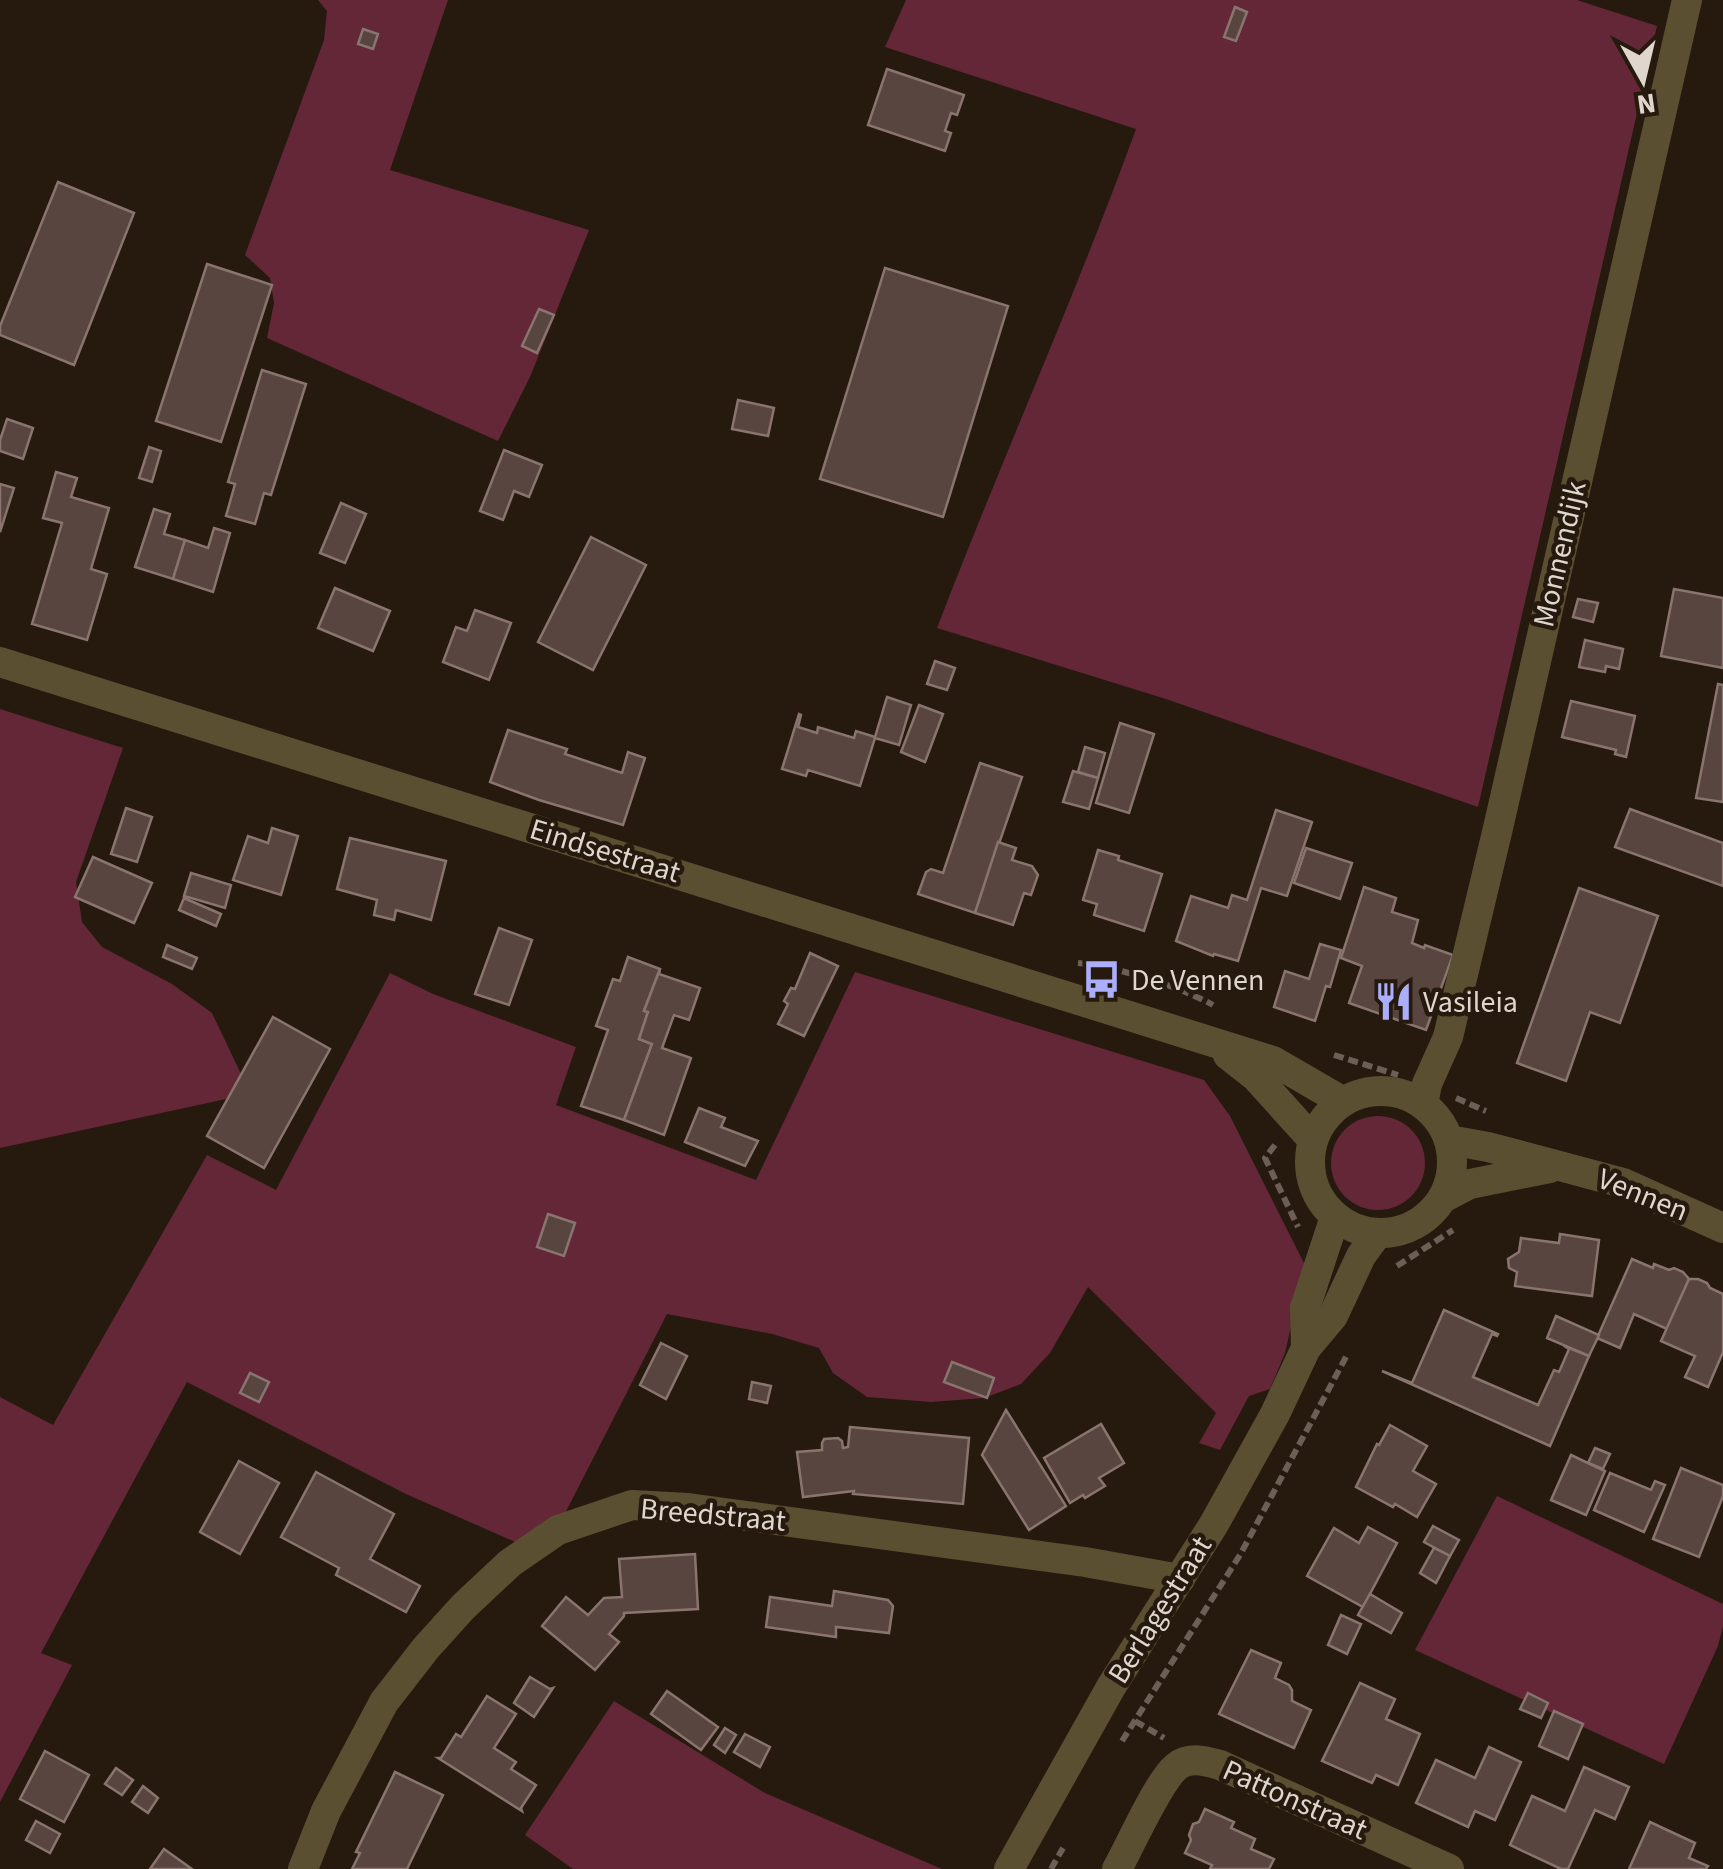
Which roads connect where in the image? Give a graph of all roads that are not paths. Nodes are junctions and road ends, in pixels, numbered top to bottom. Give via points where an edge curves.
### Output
1 (1687, 0) edge
2 (0, 662) edge
3 (1210, 1040) junction
4 (1342, 1101) junction
5 (1423, 1104) junction
6 (1304, 1129) junction
7 (1449, 1140) junction
8 (1561, 1166) junction
9 (1443, 1198) junction
10 (1723, 1228) edge
11 (1330, 1229) junction
12 (1377, 1234) junction
13 (1306, 1348) junction
14 (1180, 1579) junction
15 (303, 1869) edge
16 (1010, 1869) edge
17 (1117, 1869) edge
18 (1449, 1869) edge

1 - 5 street, Monnendijk via 1498,828 1448,1037
2 - 3 street, Eindsestraat
3 - 4 street, Eindsestraat via 1273,1061
3 - 6 street, Eindsestraat
4 - 5 street via 1394,1092
4 - 6 street
5 - 7 street
6 - 11 street via 1312,1182
7 - 8 street, Vennen
7 - 9 street via 1453,1160
8 - 9 street, Vennen via 1470,1184
8 - 10 street, Vennen via 1623,1183
9 - 12 street via 1415,1225
11 - 12 street
11 - 13 street, Berlagestraat via 1305,1308
12 - 13 street, Berlagestraat via 1333,1316
13 - 14 street, Berlagestraat
14 - 15 street, Breedstraat via 632,1505 558,1530 510,1562 463,1607 384,1702
14 - 16 street, Berlagestraat
17 - 18 street, Pattonstraat via 1162,1785 1177,1765 1195,1759

